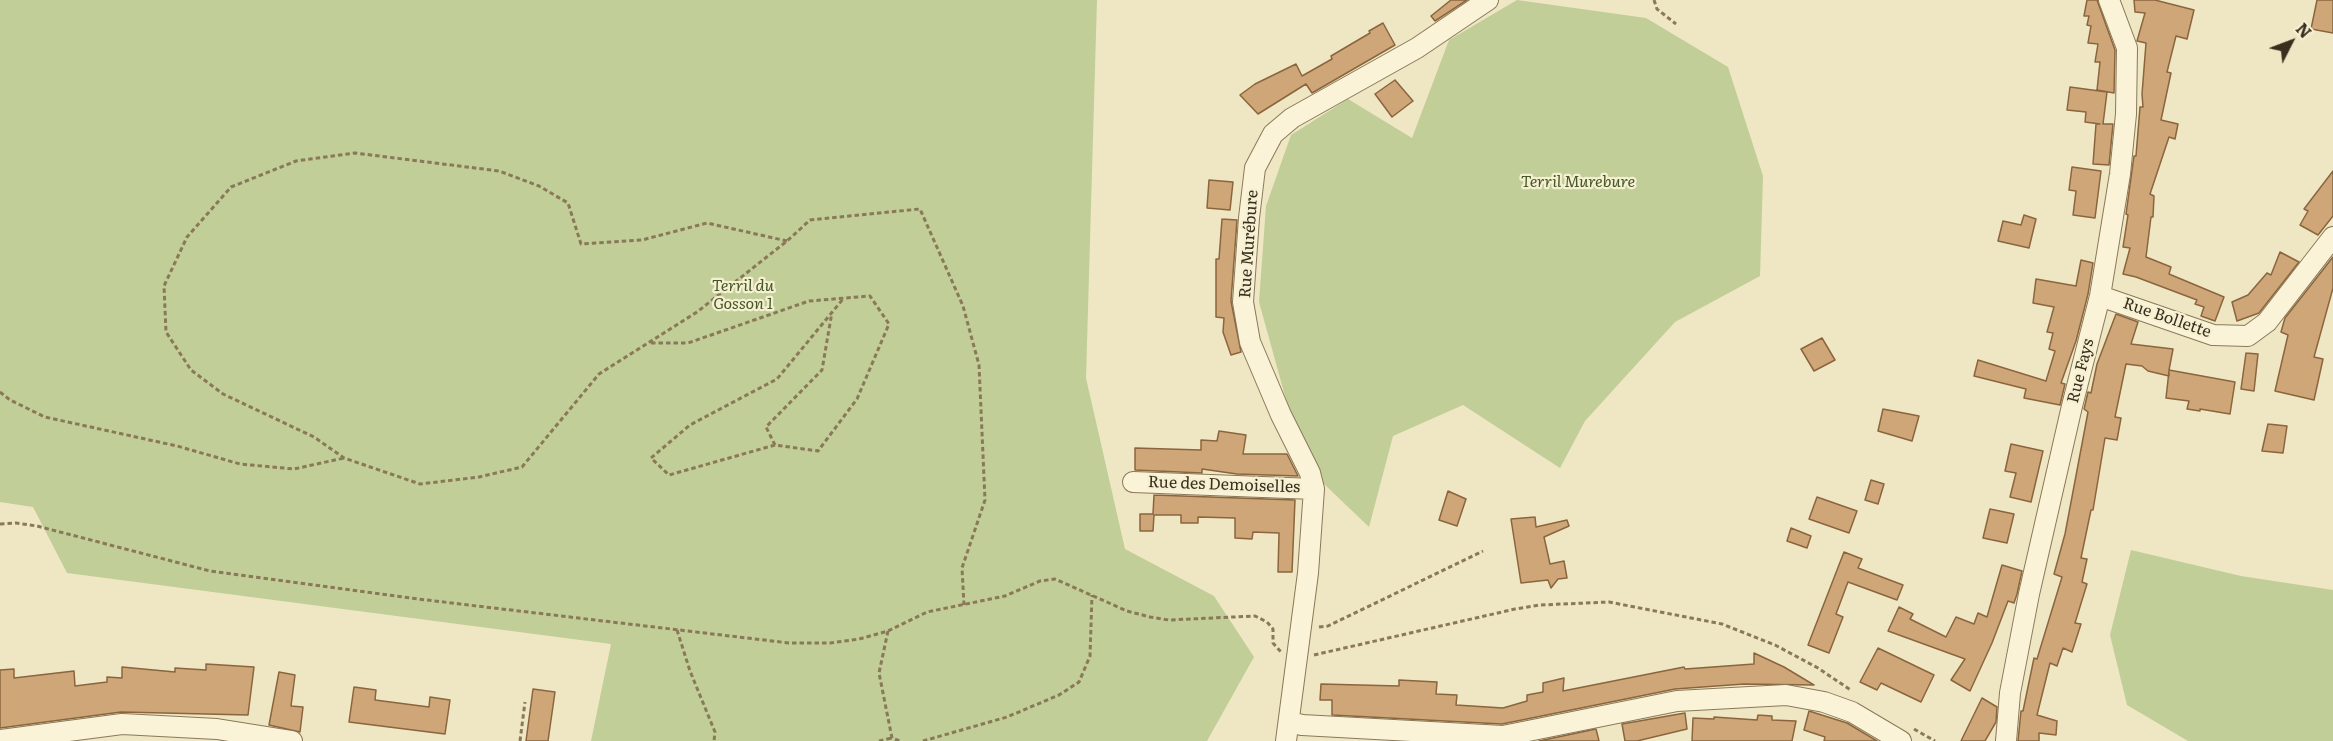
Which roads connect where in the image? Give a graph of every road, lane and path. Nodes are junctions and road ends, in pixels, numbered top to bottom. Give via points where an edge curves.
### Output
1 (1488, 0) edge
2 (1653, 0) edge
3 (2109, 0) edge
4 (1676, 24) dead end
5 (2333, 237) edge
6 (787, 241) junction
7 (2100, 296) junction
8 (843, 299) junction
9 (832, 312) junction
10 (649, 343) junction
11 (0, 392) edge
12 (775, 445) junction
13 (344, 458) junction
14 (1133, 482) dead end
15 (1314, 489) junction
16 (0, 524) edge
17 (1483, 552) dead end
18 (1092, 595) junction
19 (964, 604) junction
20 (1301, 628) junction
21 (677, 629) junction
22 (888, 631) junction
23 (1298, 657) junction
24 (1856, 694) dead end
25 (525, 702) dead end
26 (1288, 732) edge
27 (1903, 732) edge
28 (892, 738) junction
29 (0, 740) edge
30 (287, 741) edge
31 (520, 741) edge
32 (714, 741) edge
33 (879, 741) edge
34 (900, 741) edge
35 (923, 741) edge
36 (1935, 741) edge
37 (2006, 741) edge

1 - 15 street, Rue Murébure via 1417,48 1292,118 1273,134 1255,168 1244,302 1250,342
2 - 4 path via 1657,9
3 - 7 street, Rue Fays via 2127,48 2126,114
5 - 7 street, Rue Bollette via 2267,322 2248,336 2213,335
6 - 10 path via 697,312
6 - 13 path via 707,223 642,240 581,244 568,203 539,186 499,171 355,153 296,161 231,187 187,237 164,286 166,332 191,370 223,394 314,437
6 - 19 path via 810,220 920,209 963,306 979,365 985,500 962,568
7 - 37 street, Rue Fays via 2030,594 2010,693
8 - 9 path
8 - 10 path via 809,302 688,343
8 - 12 path via 870,296 889,324 856,399 818,451
9 - 12 path via 822,370 766,427
9 - 12 path via 777,379 690,425 651,459 669,475
10 - 13 path via 599,374 522,467 420,484
11 - 13 path via 45,417 240,464 294,469
14 - 15 street, Rue des Demoiselles
15 - 20 street, Rue Murébure
16 - 21 path via 37,526 210,570
17 - 20 path via 1328,626
18 - 19 path via 1047,579 1005,596
18 - 23 path via 1127,611 1169,620 1255,616 1273,629 1277,649
18 - 35 path via 1090,656 1079,682 1007,717
19 - 22 path via 927,612
20 - 23 street, Rue Murébure
21 - 22 path via 789,643 830,643
21 - 32 path via 715,732
22 - 28 path via 879,673
23 - 24 path via 1515,609 1609,602 1722,624 1775,645
23 - 26 street, Rue Murébure
25 - 31 path
26 - 27 street via 1314,726 1503,735 1677,701 1786,695 1824,702
27 - 36 path
28 - 33 path
28 - 34 path
29 - 30 street via 122,724 218,729

